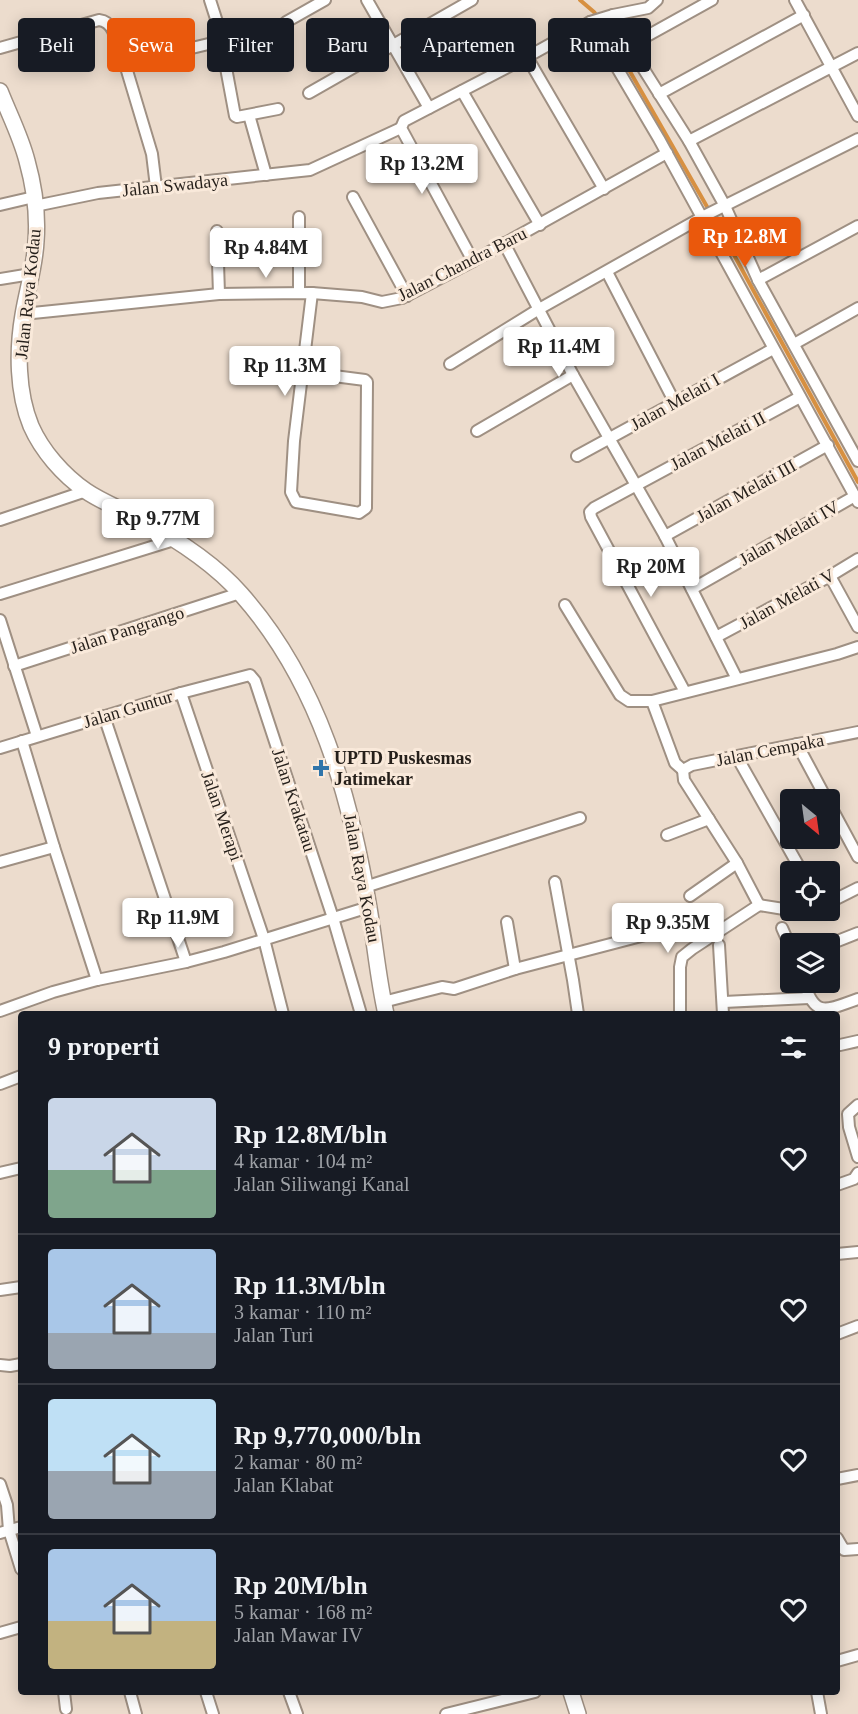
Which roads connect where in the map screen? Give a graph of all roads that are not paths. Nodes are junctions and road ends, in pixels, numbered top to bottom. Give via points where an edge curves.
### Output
1 (210, 0) edge
2 (325, 0) edge
3 (367, 0) edge
4 (472, 0) edge
5 (657, 0) edge
6 (712, 0) edge
7 (795, 0) edge
8 (804, 15) junction
9 (610, 16) joint
10 (216, 18) edge
11 (293, 18) edge
12 (602, 18) edge
13 (107, 23) edge
14 (651, 34) edge
15 (393, 45) junction
16 (0, 48) edge
17 (858, 53) edge
18 (832, 67) junction
19 (127, 72) edge
20 (226, 72) edge
21 (498, 72) edge
22 (536, 72) edge
23 (620, 72) edge
24 (645, 72) edge
25 (0, 91) edge
26 (462, 91) junction
27 (309, 93) dead end
28 (658, 94) junction
29 (429, 108) junction
30 (278, 109) dead end
31 (249, 115) junction
32 (858, 116) edge
33 (402, 126) junction
34 (858, 139) edge
35 (688, 141) junction
36 (667, 153) junction
37 (266, 175) junction
38 (156, 187) junction
39 (604, 189) junction
40 (353, 197) dead end
41 (35, 202) junction
42 (0, 205) edge
43 (722, 208) junction
44 (299, 217) dead end
45 (704, 217) junction
46 (540, 225) junction
47 (858, 226) edge
48 (217, 231) dead end
49 (504, 243) junction
50 (473, 261) junction
51 (607, 272) junction
52 (31, 274) junction
53 (0, 279) edge
54 (758, 280) junction
55 (300, 293) junction
56 (312, 293) junction
57 (219, 294) junction
58 (407, 296) junction
59 (858, 308) edge
60 (539, 309) junction
61 (23, 314) junction
62 (794, 344) junction
63 (773, 349) junction
64 (450, 364) dead end
65 (303, 372) junction
66 (573, 375) junction
67 (800, 397) junction
68 (675, 402) junction
69 (477, 431) dead end
70 (610, 438) junction
71 (828, 445) junction
72 (578, 456) dead end
73 (858, 461) edge
74 (636, 484) junction
75 (86, 491) junction
76 (856, 499) edge
77 (0, 520) edge
78 (665, 536) junction
79 (174, 540) junction
80 (858, 559) edge
81 (830, 576) junction
82 (692, 589) junction
83 (0, 594) edge
84 (240, 594) junction
85 (565, 605) dead end
86 (0, 620) edge
87 (858, 627) edge
88 (716, 638) junction
89 (858, 647) edge
90 (14, 666) junction
91 (737, 679) junction
92 (255, 681) joint
93 (685, 692) junction
94 (180, 693) junction
95 (652, 701) junction
96 (104, 716) junction
97 (858, 732) edge
98 (37, 736) junction
99 (22, 741) junction
100 (797, 744) junction
101 (0, 748) edge
102 (738, 757) junction
103 (683, 770) junction
104 (821, 789) edge
105 (580, 818) dead end
106 (709, 819) junction
107 (840, 823) edge
108 (667, 834) dead end
109 (54, 847) junction
110 (858, 856) edge
111 (796, 861) edge
112 (0, 862) edge
113 (737, 863) junction
114 (555, 882) dead end
115 (365, 887) junction
116 (858, 888) edge
117 (690, 896) dead end
118 (840, 897) edge
119 (759, 905) junction
120 (369, 907) junction
121 (780, 908) edge
122 (333, 918) junction
123 (507, 922) dead end
124 (782, 928) dead end
125 (668, 929) dead end
126 (784, 933) edge
127 (858, 933) edge
128 (264, 939) junction
129 (840, 940) edge
130 (719, 945) dead end
131 (568, 956) junction
132 (186, 962) junction
133 (515, 969) junction
134 (97, 980) junction
135 (858, 999) edge
136 (723, 1002) junction
137 (812, 1006) edge
138 (385, 1008) edge
139 (0, 1011) edge
140 (282, 1011) edge
141 (360, 1011) edge
142 (578, 1011) edge
143 (681, 1011) edge
144 (723, 1011) edge
145 (858, 1041) edge
146 (840, 1045) dead end
147 (18, 1077) edge
148 (0, 1084) edge
149 (858, 1105) edge
150 (858, 1157) edge
151 (18, 1169) edge
152 (0, 1173) edge
153 (858, 1173) edge
154 (840, 1184) edge
155 (858, 1252) edge
156 (840, 1254) edge
157 (18, 1287) edge
158 (0, 1290) edge
159 (858, 1326) edge
160 (840, 1333) edge
161 (0, 1365) edge
162 (18, 1365) edge
163 (858, 1475) edge
164 (840, 1478) edge
165 (0, 1484) edge
166 (4, 1532) edge
167 (858, 1549) edge
168 (840, 1551) edge
169 (18, 1562) edge
170 (18, 1628) edge
171 (0, 1633) edge
172 (858, 1655) edge
173 (840, 1660) edge
174 (64, 1695) edge
175 (131, 1695) edge
176 (207, 1695) edge
177 (290, 1695) edge
178 (523, 1695) edge
179 (573, 1695) edge
180 (818, 1695) edge
181 (66, 1709) dead end
182 (136, 1714) edge
183 (213, 1714) edge
184 (297, 1714) edge
185 (446, 1714) edge
186 (578, 1714) edge
187 (821, 1714) edge

1 - 10 street
2 - 11 street
3 - 15 street
4 - 15 street
5 - 9 street, Jalan Swadaya via 648,8
6 - 14 street
7 - 8 street
8 - 18 street
8 - 28 street
9 - 12 street, Jalan Swadaya
13 - 16 street via 99,20
15 - 27 street
15 - 29 street
17 - 18 street
18 - 32 street
18 - 35 street
19 - 38 street via 153,154
20 - 31 street via 233,111 237,117
21 - 26 street, Jalan Swadaya
22 - 39 street
23 - 36 street
24 - 28 street
25 - 41 street, Jalan Raya Kodau via 27,160
26 - 29 street, Jalan Swadaya
26 - 46 street
28 - 35 street
29 - 33 street, Jalan Swadaya via 404,121
30 - 31 street
31 - 37 street
33 - 37 street, Jalan Swadaya via 315,167
33 - 50 street
34 - 43 street
35 - 43 street
36 - 39 street, Jalan Chandra Baru
36 - 45 street
37 - 38 street, Jalan Swadaya
38 - 41 street, Jalan Swadaya
39 - 46 street, Jalan Chandra Baru
40 - 58 street
41 - 42 street, Jalan Swadaya
41 - 52 street, Jalan Raya Kodau via 37,238
43 - 45 street
43 - 54 street
44 - 55 street
45 - 51 street
45 - 63 street
46 - 49 street, Jalan Chandra Baru
47 - 54 street
48 - 57 street
49 - 50 street, Jalan Chandra Baru
49 - 60 street
50 - 58 street, Jalan Chandra Baru
51 - 60 street
51 - 68 street
52 - 53 street
52 - 61 street, Jalan Raya Kodau
54 - 62 street
55 - 56 street, Jalan Chandra Baru
55 - 57 street, Jalan Chandra Baru
56 - 58 street, Jalan Chandra Baru via 382,302
56 - 65 street
57 - 61 street, Jalan Chandra Baru
59 - 62 street
60 - 64 street
60 - 66 street
61 - 75 street, Jalan Raya Kodau via 20,383 27,414 47,453
62 - 73 street
63 - 67 street
63 - 68 street, Jalan Melati I
65 - 65 street via 367,382 366,508 359,513 296,502 292,497
66 - 69 street
66 - 70 street
67 - 71 street
67 - 74 street, Jalan Melati II
68 - 70 street, Jalan Melati I
70 - 72 street, Jalan Melati I
70 - 74 street
71 - 76 street
71 - 78 street, Jalan Melati III
74 - 78 street
74 - 93 street, Jalan Melati II via 594,508 591,517
75 - 77 street
75 - 79 street, Jalan Raya Kodau
76 - 82 street, Jalan Melati IV
78 - 82 street
79 - 83 street
79 - 84 street, Jalan Raya Kodau
80 - 81 street, Jalan Melati V
81 - 87 street
81 - 88 street, Jalan Melati V
82 - 88 street
84 - 90 street, Jalan Pangrango
84 - 115 street, Jalan Raya Kodau via 285,655 320,720 346,798
85 - 95 street via 620,695 629,701
86 - 90 street
88 - 91 street
89 - 91 street
90 - 98 street
91 - 93 street
92 - 94 street, Jalan Guntur via 250,675
92 - 122 street, Jalan Krakatau
93 - 95 street
94 - 96 street, Jalan Guntur
94 - 128 street, Jalan Merapi
95 - 103 street via 675,764
96 - 98 street, Jalan Guntur
96 - 132 street
97 - 100 street, Jalan Cempaka
98 - 99 street, Jalan Guntur
99 - 101 street, Jalan Guntur
99 - 109 street
100 - 102 street, Jalan Cempaka
100 - 104 street
102 - 103 street, Jalan Cempaka
102 - 111 street
103 - 106 street via 684,780
105 - 115 street
106 - 108 street
106 - 113 street
107 - 110 street
109 - 112 street
109 - 134 street
113 - 117 street
113 - 119 street
114 - 131 street
115 - 120 street, Jalan Raya Kodau
116 - 118 street
119 - 121 street
119 - 143 street via 682,957
120 - 122 street
120 - 138 street, Jalan Raya Kodau
122 - 128 street
122 - 141 street, Jalan Krakatau
123 - 133 street
124 - 126 street
125 - 131 street
127 - 129 street
128 - 132 street
128 - 140 street, Jalan Merapi
130 - 136 street
131 - 133 street
131 - 142 street
132 - 134 street
133 - 138 street via 454,989 442,987
134 - 139 street
135 - 137 street via 822,1009
136 - 137 street
136 - 144 street
145 - 146 street
147 - 148 street
149 - 150 street via 848,1114
151 - 152 street
153 - 154 street via 854,1179
155 - 156 street
157 - 158 street
159 - 160 street
161 - 162 street
163 - 164 street
165 - 166 street via 7,1505
166 - 169 street
167 - 168 street
170 - 171 street
172 - 173 street
174 - 181 street
175 - 182 street
176 - 183 street
177 - 184 street
178 - 185 street
179 - 186 street
180 - 187 street

